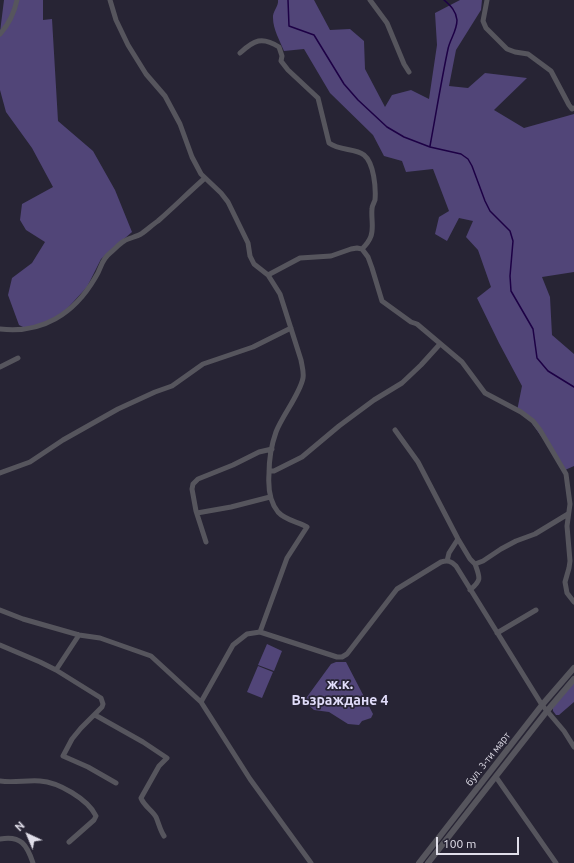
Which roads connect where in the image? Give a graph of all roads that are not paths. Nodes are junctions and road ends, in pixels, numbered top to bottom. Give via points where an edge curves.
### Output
1 (17, 0) edge
2 (110, 0) edge
3 (370, 0) edge
4 (487, 0) edge
5 (0, 34) edge
6 (240, 53) dead end
7 (409, 72) dead end
8 (574, 108) edge
9 (205, 178) junction
10 (362, 249) junction
11 (268, 274) junction
12 (290, 328) junction
13 (0, 329) edge
14 (440, 344) junction
15 (18, 358) dead end
16 (0, 367) edge
17 (396, 430) dead end
18 (272, 449) junction
19 (269, 472) junction
20 (0, 474) edge
21 (270, 496) junction
22 (197, 513) junction
23 (568, 514) junction
24 (458, 539) junction
25 (206, 542) dead end
26 (447, 560) junction
27 (475, 564) junction
28 (470, 590) junction
29 (574, 602) edge
30 (0, 610) edge
31 (536, 610) dead end
32 (260, 632) junction
33 (497, 633) junction
34 (80, 635) junction
35 (0, 645) edge
36 (574, 668) edge
37 (56, 670) junction
38 (574, 679) edge
39 (201, 702) junction
40 (542, 705) junction
41 (547, 710) junction
42 (95, 715) junction
43 (574, 747) edge
44 (496, 777) junction
45 (0, 781) edge
46 (116, 783) dead end
47 (164, 836) dead end
48 (0, 839) edge
49 (69, 842) dead end
50 (32, 863) edge
51 (311, 863) edge
52 (419, 863) edge
53 (428, 863) edge
54 (556, 863) edge

1 - 5 street via 14,14
2 - 9 street via 128,45 146,74 165,96 180,124 192,157
3 - 7 street via 387,23
4 - 8 street via 483,21 486,28 507,49 528,54 551,71 569,105
6 - 10 street via 262,40 279,47 281,61 318,98 329,143 341,149 356,151 366,157 375,184 375,202 372,207 372,234
9 - 11 street via 228,202 248,243 254,264
9 - 13 street via 148,229 124,241 103,259 96,278 81,299 64,313 32,329
10 - 11 street via 351,249 331,256 300,258
10 - 14 street via 368,257 382,301 417,324
11 - 12 street via 280,294
12 - 18 street via 301,360 303,379 276,432
12 - 20 street via 253,347 203,364 172,386 92,422 30,462
14 - 19 street via 402,383 374,400 302,457
14 - 23 street via 462,362 485,393 522,412 540,430 566,474 570,504
15 - 16 street
17 - 24 street via 418,462
18 - 19 street
18 - 22 street via 259,452 198,479 192,489
19 - 21 street
21 - 22 street
21 - 32 street via 278,512 307,527 287,558
22 - 25 street
23 - 27 street
23 - 29 street via 570,561 565,582
24 - 26 street via 448,553
24 - 27 street
26 - 28 street via 456,566
26 - 32 street via 397,589 347,654 342,657
27 - 28 street via 480,579
28 - 33 street
30 - 34 street
31 - 33 street
32 - 39 street via 247,634 233,645
33 - 40 street
34 - 37 street
34 - 39 street via 100,638 151,656
35 - 37 street
36 - 40 street, бул. 3-ти март
37 - 42 street via 101,698 103,704
38 - 41 street, бул. 3-ти март
39 - 51 street via 250,779
40 - 41 street
40 - 52 street, бул. 3-ти март
41 - 43 street
41 - 44 street, бул. 3-ти март
42 - 46 street via 72,739 63,756
42 - 47 street via 167,758 159,766 141,798 155,816
44 - 53 street, бул. 3-ти март
44 - 54 street
45 - 49 street via 50,783 64,788 83,801 96,816
48 - 50 street via 15,838 22,842

